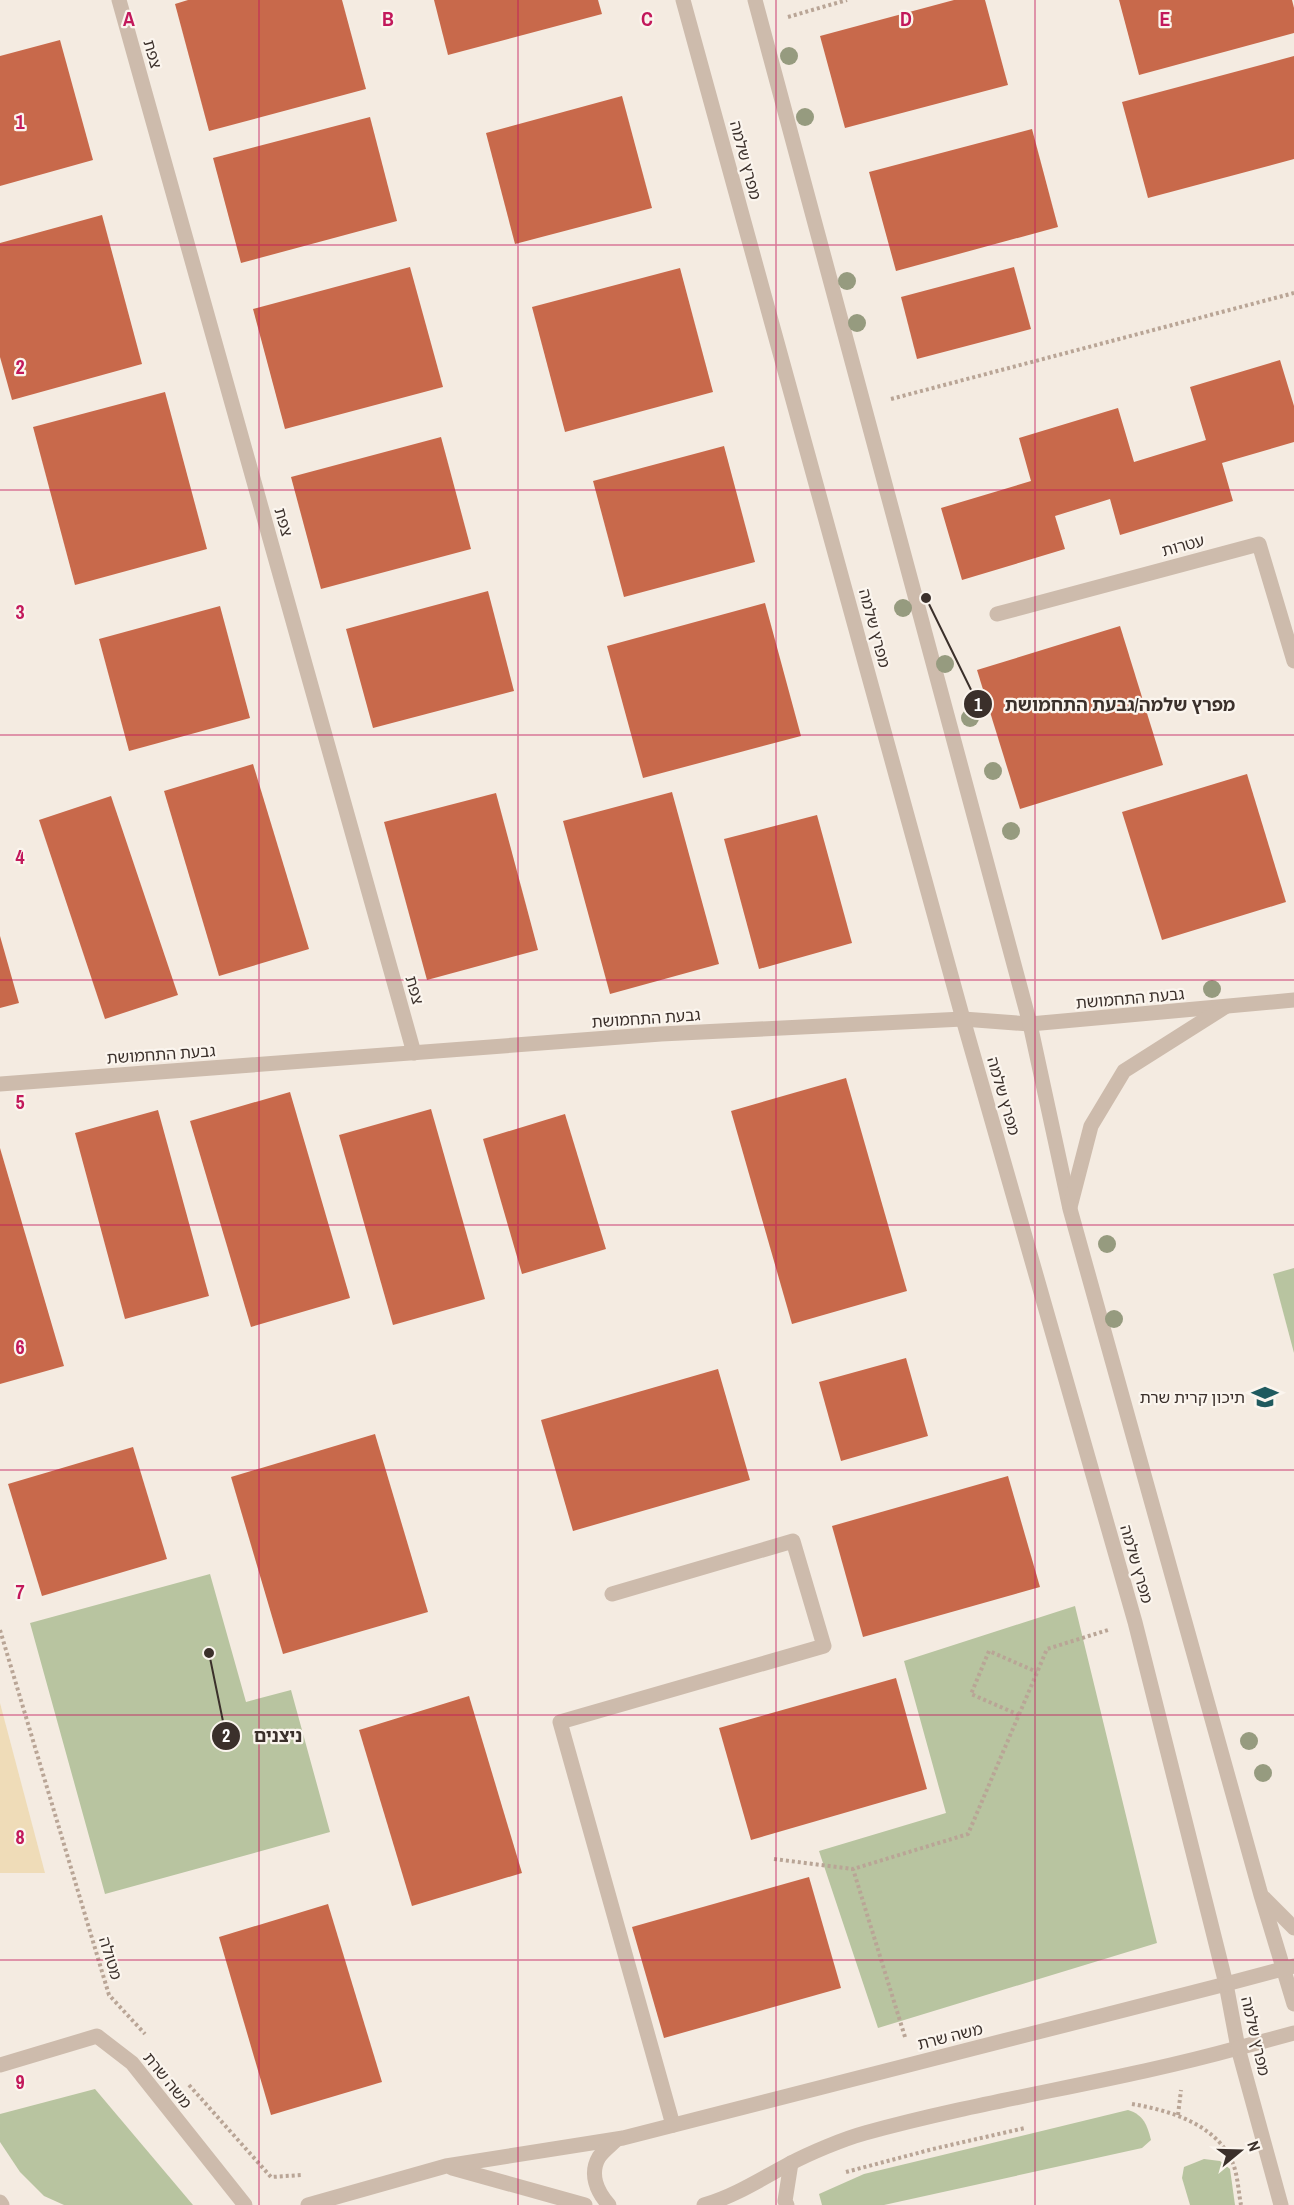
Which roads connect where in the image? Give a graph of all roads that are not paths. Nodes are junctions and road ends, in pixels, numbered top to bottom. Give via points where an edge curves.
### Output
1 (119, 0) edge
2 (683, 0) edge
3 (755, 0) edge
4 (997, 614) dead end
5 (1294, 661) edge
6 (1294, 1000) edge
7 (1225, 1007) junction
8 (963, 1019) junction
9 (1030, 1024) junction
10 (414, 1053) junction
11 (0, 1084) edge
12 (1070, 1209) junction
13 (612, 1594) dead end
14 (1262, 1895) junction
15 (1294, 1928) edge
16 (1288, 1967) edge
17 (1226, 1984) junction
18 (1294, 2004) edge
19 (1294, 2033) edge
20 (1238, 2048) junction
21 (0, 2065) edge
22 (673, 2125) junction
23 (616, 2140) junction
24 (791, 2163) junction
25 (446, 2166) junction
26 (313, 2204) edge
27 (245, 2205) edge
28 (585, 2205) edge
29 (609, 2205) edge
30 (704, 2205) edge
31 (787, 2205) edge
32 (1281, 2205) edge

1 - 10 street, צפת
2 - 8 street, מפרץ שלמה
3 - 9 street, מפרץ שלמה
4 - 5 street, עטרות via 1259,544
6 - 7 street, גבעת התחמושת
7 - 9 street, גבעת התחמושת
7 - 12 street via 1124,1071 1091,1126
8 - 9 street, גבעת התחמושת
8 - 10 street, גבעת התחמושת via 661,1034
8 - 17 street, מפרץ שלמה via 1135,1622
9 - 12 street, מפרץ שלמה
10 - 11 street, גבעת התחמושת
12 - 14 street, מפרץ שלמה
13 - 22 street via 793,1541 824,1646 560,1722
14 - 15 street
14 - 16 street, מפרץ שלמה
16 - 17 street, משה שרת
16 - 18 street, מפרץ שלמה
17 - 20 street, מפרץ שלמה
17 - 22 street, משה שרת
19 - 20 street
20 - 24 street via 863,2133
20 - 32 street, מפרץ שלמה
21 - 27 street, משה שרת via 97,2036 132,2063
22 - 23 street, משה שרת
23 - 25 street, משה שרת
23 - 29 street via 598,2158 595,2176 598,2193
24 - 30 street via 727,2198
24 - 31 street
25 - 26 street, משה שרת
25 - 28 street

